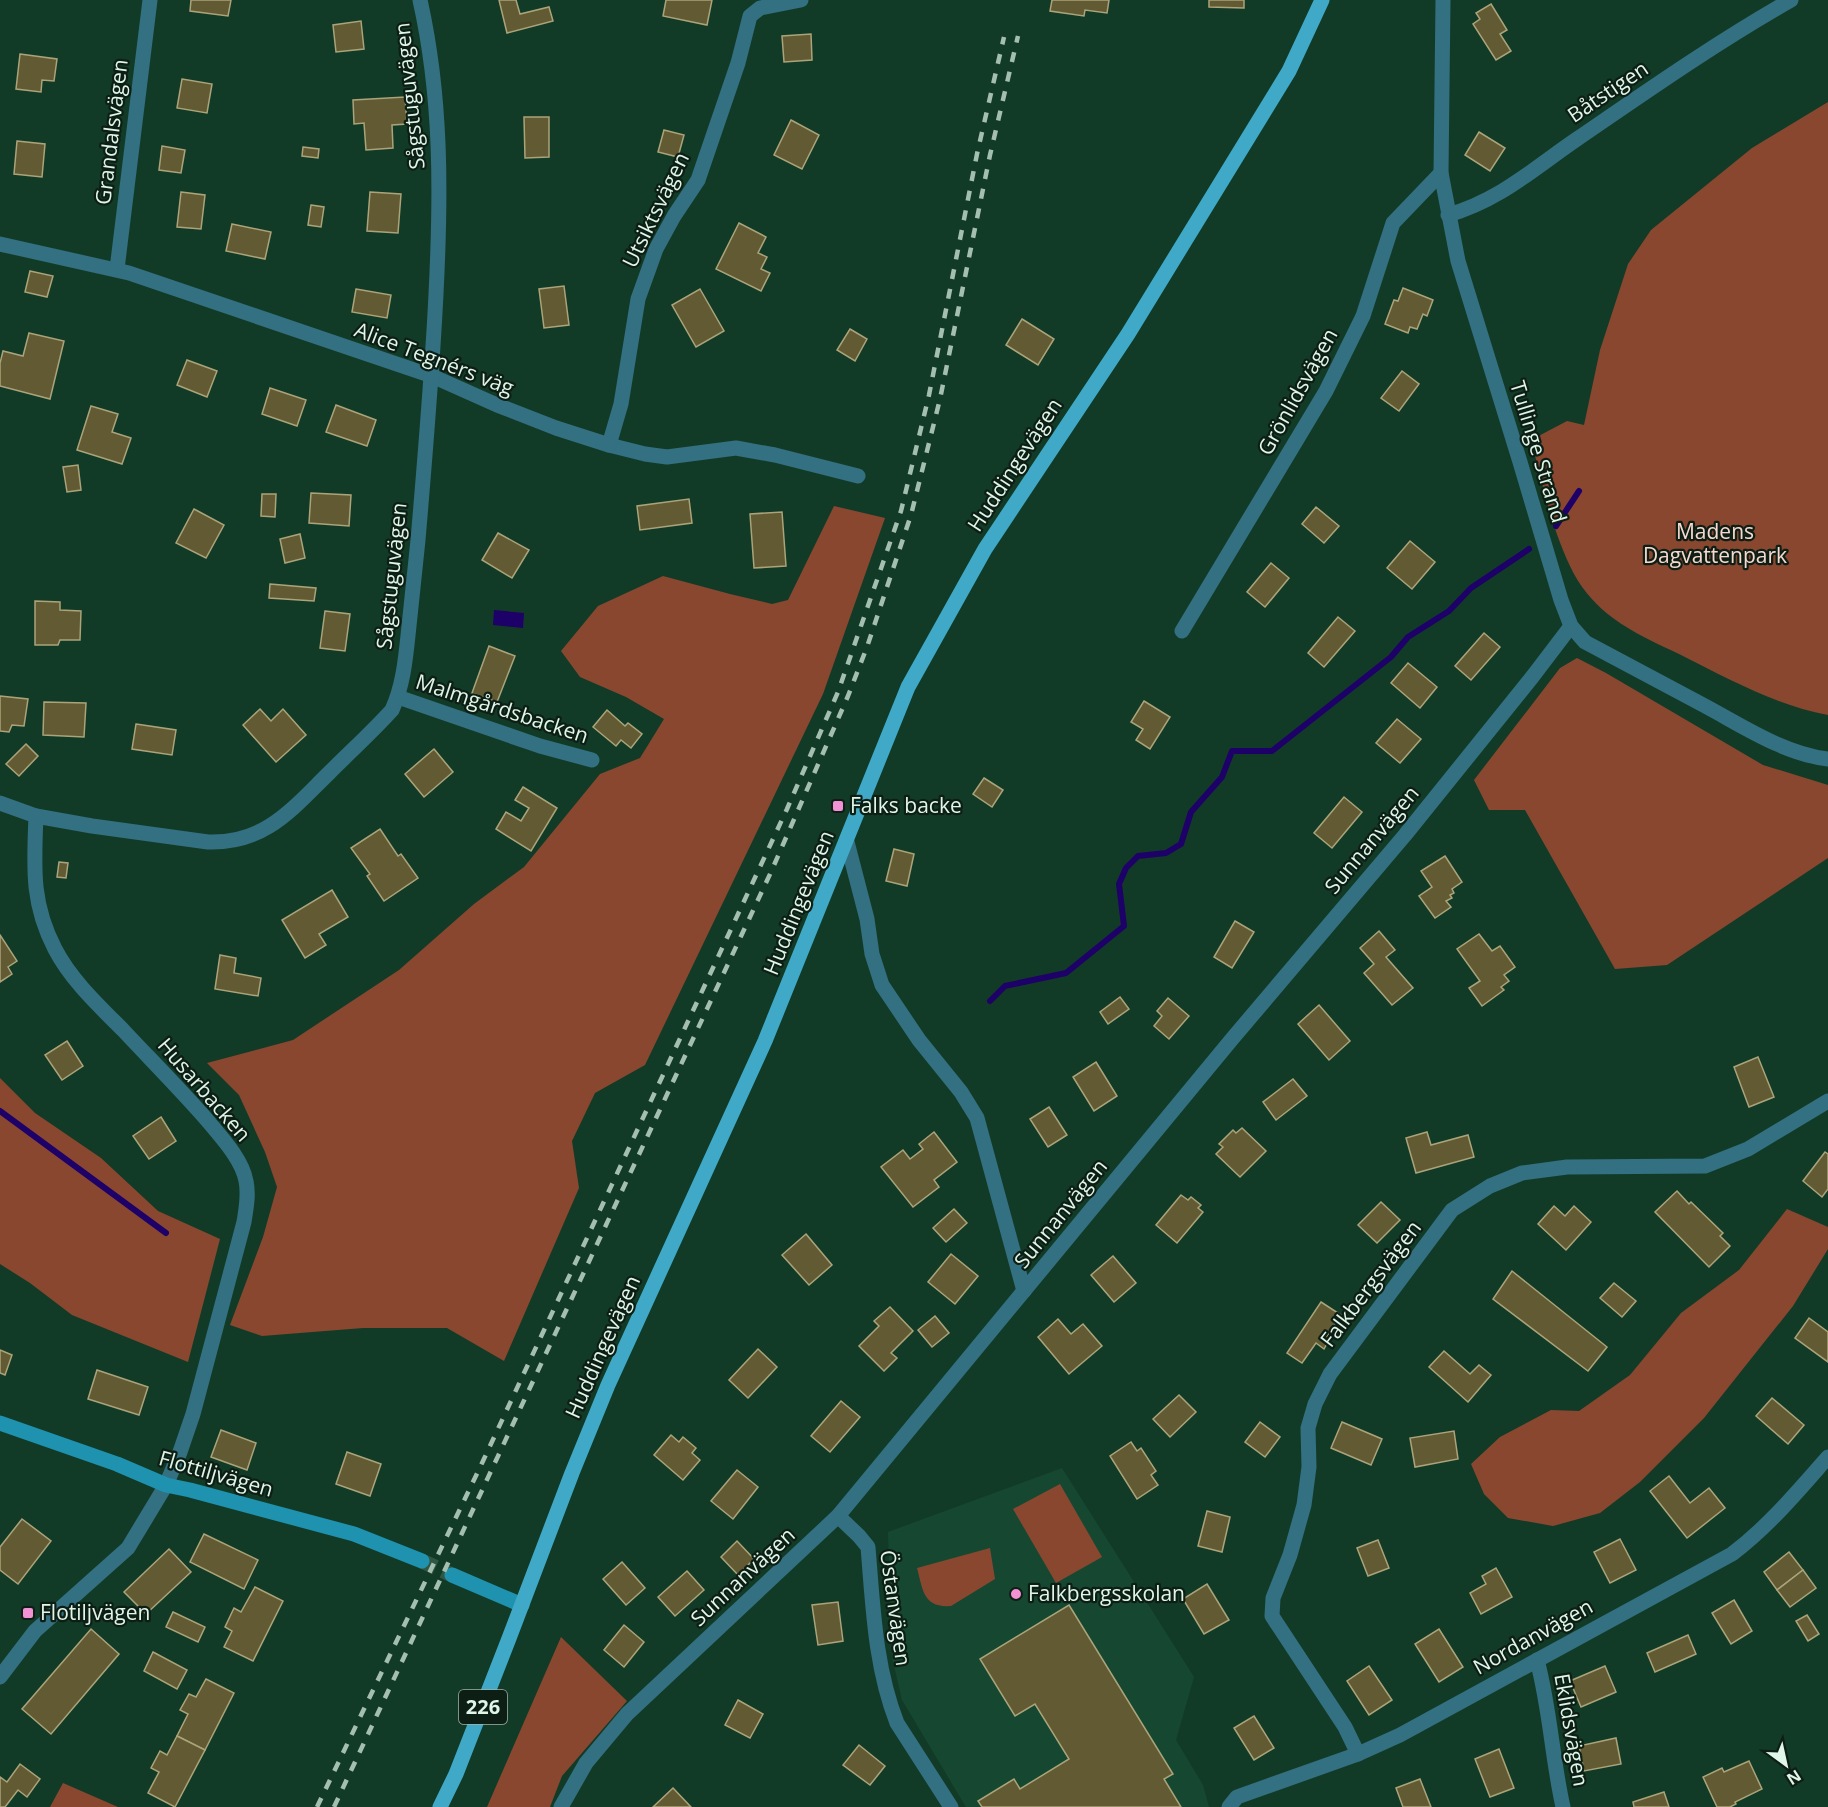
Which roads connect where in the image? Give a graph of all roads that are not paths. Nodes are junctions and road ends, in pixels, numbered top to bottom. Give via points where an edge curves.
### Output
1 (150, 0) edge
2 (420, 0) edge
3 (801, 0) edge
4 (1322, 0) edge
5 (1443, 0) edge
6 (1791, 0) edge
7 (1441, 173) junction
8 (1448, 215) junction
9 (0, 244) edge
10 (117, 269) junction
11 (432, 376) junction
12 (609, 445) junction
13 (858, 476) dead end
14 (1571, 626) junction
15 (1182, 631) dead end
16 (398, 697) junction
17 (1828, 759) edge
18 (592, 760) dead end
19 (0, 803) edge
20 (36, 816) junction
21 (847, 842) junction
22 (1828, 1101) edge
23 (1024, 1291) junction
24 (0, 1423) edge
25 (1828, 1457) edge
26 (166, 1485) junction
27 (838, 1516) junction
28 (422, 1562) tunnel mouth
29 (452, 1575) tunnel mouth
30 (522, 1605) junction
31 (1536, 1660) junction
32 (0, 1677) edge
33 (1358, 1754) junction
34 (440, 1807) edge
35 (561, 1807) edge
36 (951, 1807) edge
37 (1229, 1807) edge
38 (1563, 1807) edge

1 - 10 street, Grandalsvägen
2 - 11 street, Sågstuguvägen via 436,102 440,173
3 - 12 street, Utsiktsvägen via 760,8 750,16 698,180 656,249 638,299 621,404
4 - 21 main road, Huddingevägen / 226 via 1289,71 1128,334 985,549 940,628 894,719
5 - 7 street, Tullinge Strand
6 - 8 street, Båtstigen via 1741,28 1508,189
7 - 8 street, Tullinge Strand
7 - 15 street, Grönlidsvägen via 1393,223 1364,316 1326,392
8 - 14 street, Tullinge Strand via 1458,261
9 - 10 street, Alice Tegnérs väg
10 - 11 street, Alice Tegnérs väg
11 - 12 street, Alice Tegnérs väg via 546,424
11 - 16 street, Sågstuguvägen
12 - 13 street, Alice Tegnérs väg via 667,458 736,448
14 - 17 street, Tullinge Strand via 1586,642 1725,717 1783,747
14 - 23 street, Sunnanvägen via 1405,835
16 - 18 street, Malmgårdsbacken
16 - 20 street, Sågstuguvägen via 374,730 295,807 277,823 251,836 208,842
19 - 20 street, Sågstuguvägen
20 - 26 street, Husarbacken via 34,881 38,906 56,951 101,1008 222,1138 246,1182 241,1234 193,1414
21 - 23 street via 882,985 977,1118
21 - 30 main road, Huddingevägen / 226 via 765,1041 608,1385
22 - 33 street, Falkbergsvägen via 1748,1149 1705,1166 1567,1167 1522,1173 1490,1186 1452,1210 1336,1365 1315,1404 1308,1428 1309,1467 1304,1505 1273,1598 1272,1616 1345,1727
23 - 27 street, Sunnanvägen
24 - 26 street, Flottiljvägen
25 - 31 street, Nordanvägen via 1782,1510 1732,1554
26 - 28 street, Flottiljvägen via 354,1534
26 - 32 street, Husarbacken via 128,1548 35,1630
27 - 35 street, Sunnanvägen via 627,1714 586,1763
27 - 36 street, Östanvägen via 868,1547 875,1639 897,1723
29 - 30 street
30 - 34 main road, Huddingevägen / 226
31 - 33 street, Nordanvägen
31 - 38 street, Eklidsvägen
33 - 37 street, Nordanvägen via 1238,1797

